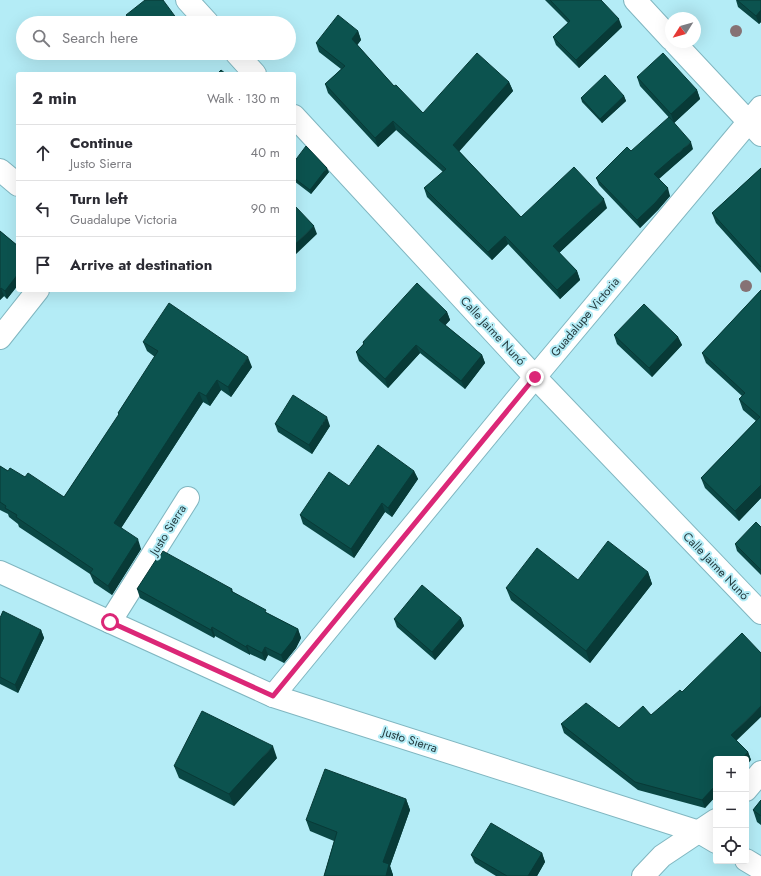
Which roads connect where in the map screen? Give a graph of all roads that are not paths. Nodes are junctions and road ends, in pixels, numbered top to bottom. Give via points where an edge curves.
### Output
1 (187, 0) edge
2 (635, 0) edge
3 (202, 16) edge
4 (665, 32) edge
5 (680, 48) edge
6 (242, 60) edge
7 (253, 72) edge
8 (296, 118) edge
9 (757, 121) edge
10 (0, 170) edge
11 (16, 183) edge
12 (36, 292) edge
13 (0, 338) edge
14 (535, 377) junction
15 (188, 498) dead end
16 (0, 572) edge
17 (761, 613) edge
18 (110, 622) junction
19 (273, 696) junction
20 (761, 772) edge
21 (749, 786) edge
22 (710, 831) edge
23 (749, 862) edge
24 (761, 869) edge
25 (643, 876) edge

1 - 3 street
2 - 4 street
5 - 9 street
6 - 7 street
8 - 14 street, Calle Jaime Nunó
9 - 14 street, Guadalupe Victoria
10 - 11 street
12 - 13 street
14 - 17 street, Calle Jaime Nunó
14 - 19 street, Guadalupe Victoria
15 - 18 street, Justo Sierra
16 - 18 street, Justo Sierra
18 - 19 street, Justo Sierra
19 - 22 street, Justo Sierra
20 - 21 street
22 - 25 street via 662,856
23 - 24 street

